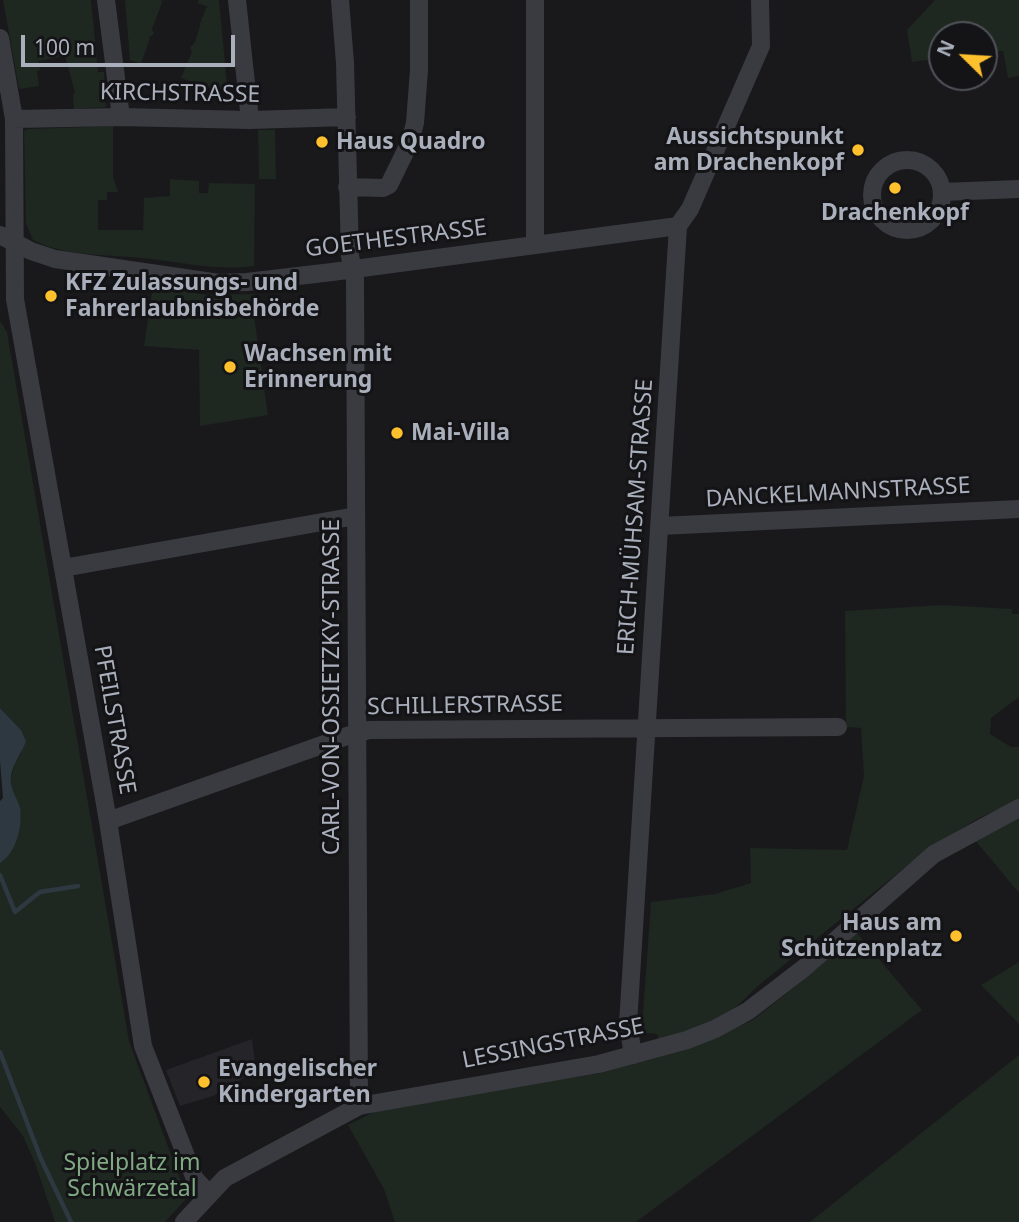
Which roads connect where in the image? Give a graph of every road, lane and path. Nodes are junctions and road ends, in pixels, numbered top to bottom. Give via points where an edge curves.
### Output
1 (106, 0) edge
2 (237, 0) edge
3 (340, 0) edge
4 (419, 0) edge
5 (535, 0) edge
6 (760, 0) edge
7 (0, 38) edge
8 (121, 117) junction
9 (346, 117) junction
10 (14, 119) junction
11 (250, 120) junction
12 (347, 187) junction
13 (1019, 188) edge
14 (943, 192) junction
15 (678, 226) junction
16 (7, 239) edge
17 (535, 245) junction
18 (353, 269) junction
19 (7, 300) edge
20 (1019, 509) edge
21 (356, 516) junction
22 (660, 526) junction
23 (63, 568) junction
24 (838, 727) dead end
25 (646, 728) junction
26 (358, 732) junction
27 (1019, 808) edge
28 (108, 821) junction
29 (633, 1055) junction
30 (359, 1106) junction
31 (209, 1194) junction
32 (184, 1222) edge

1 - 8 street
2 - 11 street
3 - 9 street, CARL-VON-OSSIETZKY-STRASSE
4 - 12 street via 417,101 410,142 389,186
5 - 17 street
6 - 15 street, ERICH-MÜHSAM-STRASSE via 761,46 690,209
7 - 10 street, PFEILSTRASSE
8 - 10 street, KIRCHSTRASSE
8 - 11 street, KIRCHSTRASSE
9 - 11 street, KIRCHSTRASSE
9 - 12 street, CARL-VON-OSSIETZKY-STRASSE
10 - 16 street, PFEILSTRASSE
12 - 18 street, CARL-VON-OSSIETZKY-STRASSE
13 - 14 street
14 - 14 street via 932,170 911,159 898,160 878,174 872,198 882,220 892,227 916,229 936,215
15 - 17 street, GOETHESTRASSE
15 - 22 street, ERICH-MÜHSAM-STRASSE
16 - 18 street, GOETHESTRASSE via 55,259 219,283
16 - 19 street, PFEILSTRASSE
17 - 18 street, GOETHESTRASSE
18 - 21 street, CARL-VON-OSSIETZKY-STRASSE
19 - 23 street, PFEILSTRASSE
20 - 22 street, DANCKELMANNSTRASSE
21 - 23 street
21 - 26 street, CARL-VON-OSSIETZKY-STRASSE
22 - 25 street, ERICH-MÜHSAM-STRASSE
23 - 28 street, PFEILSTRASSE
24 - 25 street, SCHILLERSTRASSE
25 - 26 street, SCHILLERSTRASSE
25 - 29 street, ERICH-MÜHSAM-STRASSE via 628,1024
26 - 28 street, SCHILLERSTRASSE
26 - 30 street, CARL-VON-OSSIETZKY-STRASSE
27 - 29 street, LESSINGSTRASSE via 934,854 748,1011 687,1040
28 - 31 street, PFEILSTRASSE via 143,1046 195,1179
29 - 30 street, LESSINGSTRASSE
30 - 31 street, LESSINGSTRASSE via 225,1178
31 - 32 street, LESSINGSTRASSE

